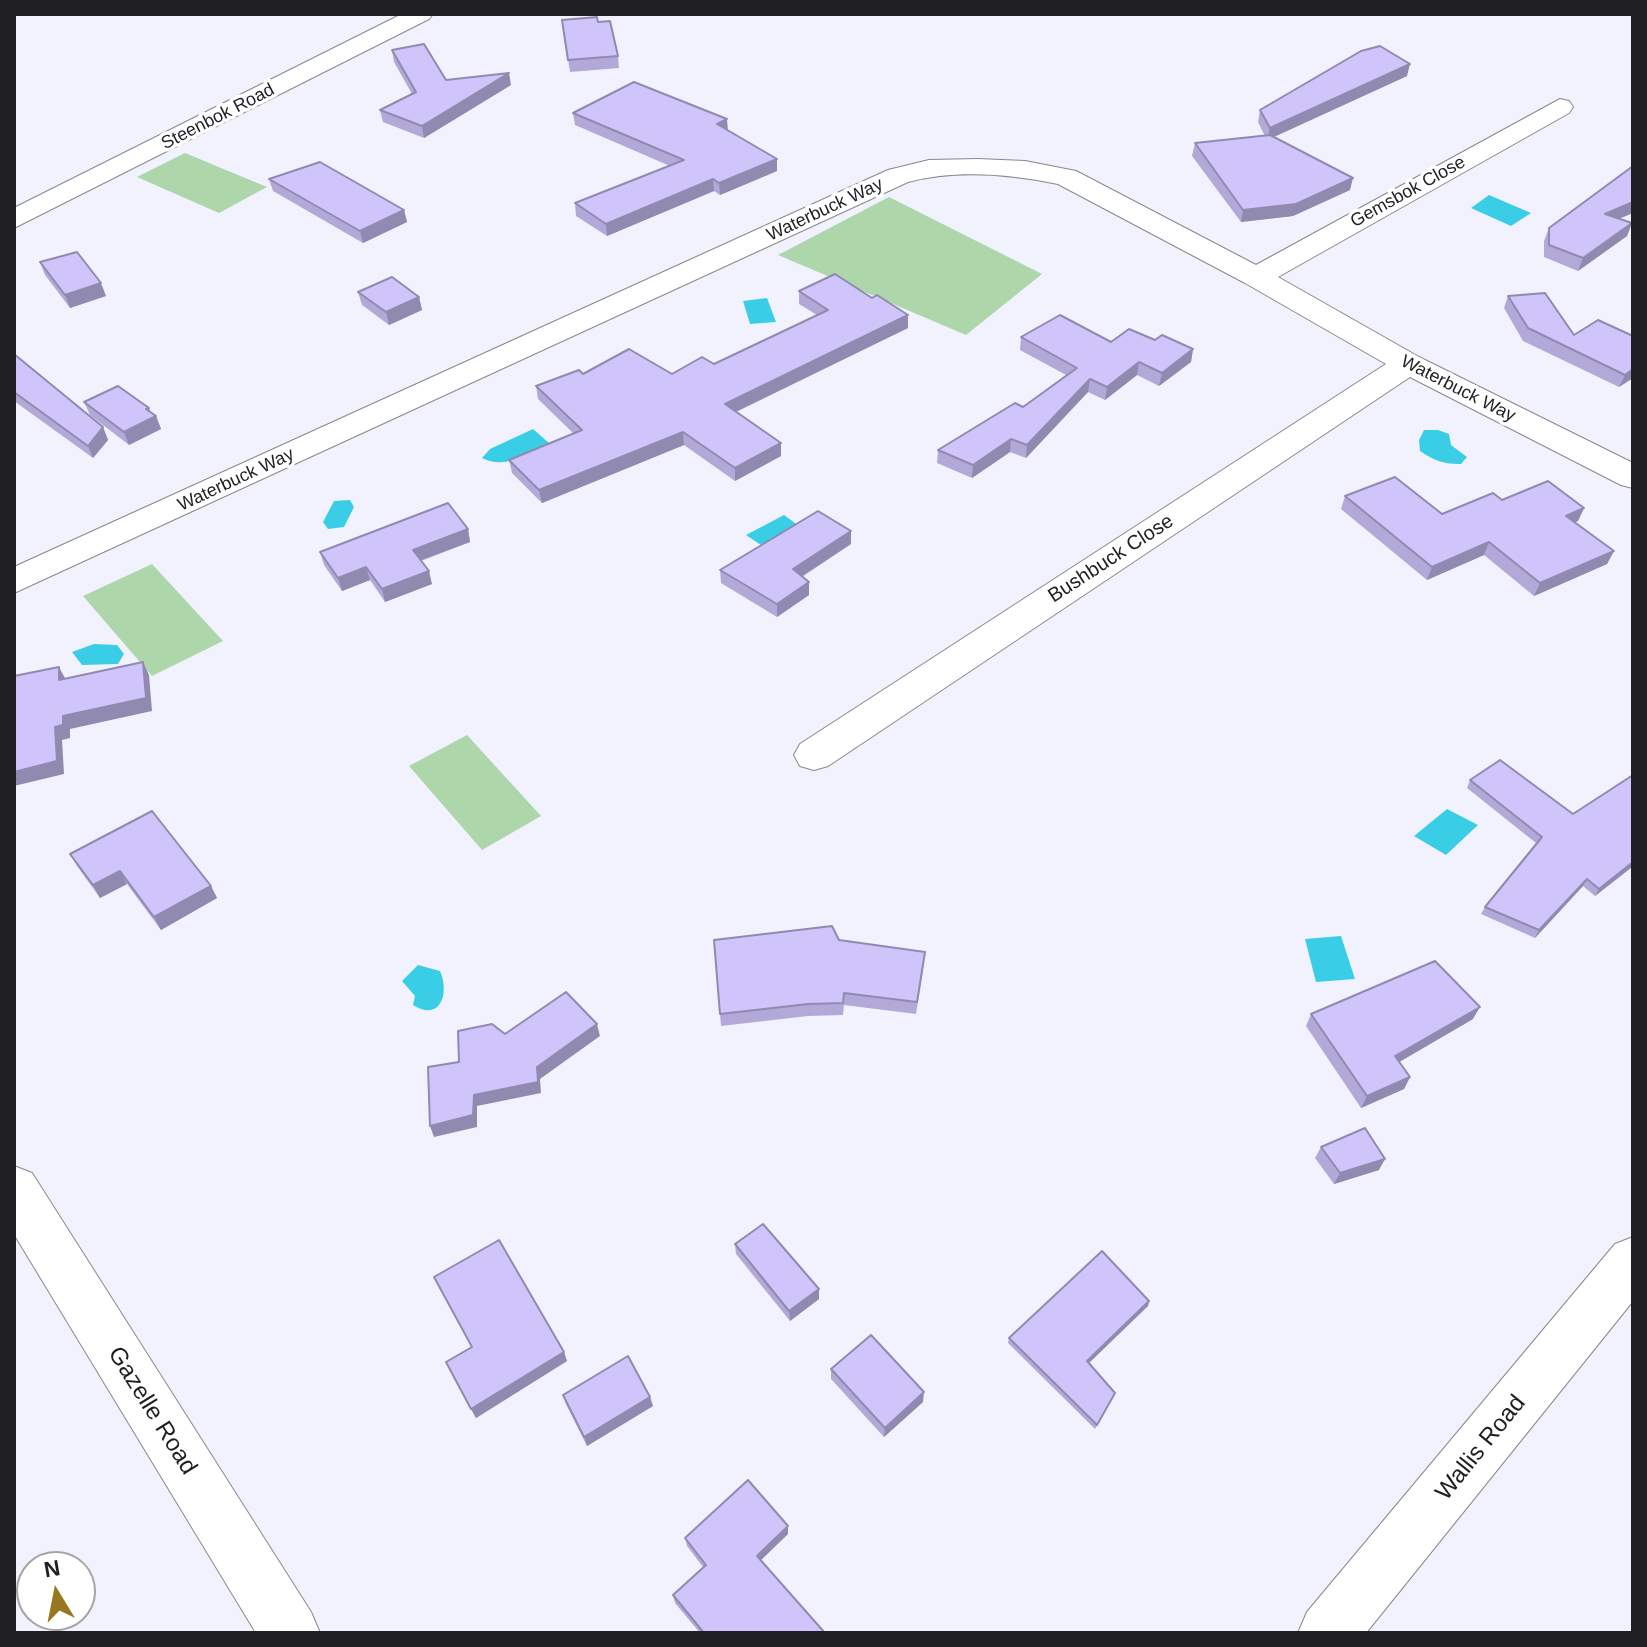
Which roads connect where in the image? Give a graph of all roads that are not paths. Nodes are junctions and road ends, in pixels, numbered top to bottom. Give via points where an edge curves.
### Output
1 (421, 14) edge
2 (1560, 107) dead end
3 (14, 219) edge
4 (1256, 277) junction
5 (1408, 364) junction
6 (1633, 477) edge
7 (14, 581) edge
8 (814, 755) dead end
9 (14, 1189) edge
10 (1633, 1261) edge
11 (290, 1633) edge
12 (1328, 1633) edge

1 - 3 street, Steenbok Road
2 - 4 street, Gemsbok Close
4 - 5 street, Waterbuck Way
4 - 7 street, Waterbuck Way via 1066,177 1025,169 929,168 898,176
5 - 6 street, Waterbuck Way
5 - 8 street, Bushbuck Close
9 - 11 street, Gazelle Road
10 - 12 street, Wallis Road

